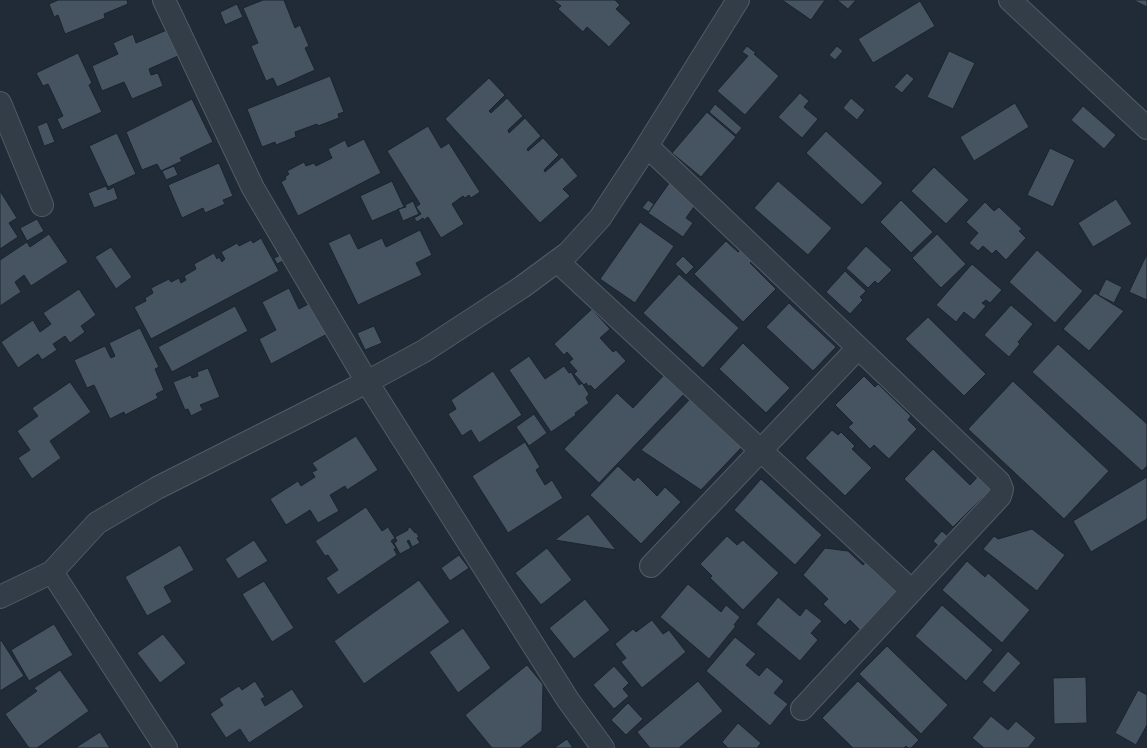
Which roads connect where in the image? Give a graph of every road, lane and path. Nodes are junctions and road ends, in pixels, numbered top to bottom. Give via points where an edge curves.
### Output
1 (164, 0) edge
2 (1010, 0) edge
3 (736, 1) edge
4 (0, 103) edge
5 (1147, 128) edge
6 (647, 146) junction
7 (42, 205) dead end
8 (557, 262) junction
9 (858, 348) junction
10 (367, 382) junction
11 (761, 450) junction
12 (651, 566) dead end
13 (52, 572) junction
14 (912, 591) junction
15 (0, 597) edge
16 (802, 709) dead end
17 (166, 748) edge
18 (603, 748) edge

1 - 10 street via 254,188
2 - 5 street
3 - 6 street
4 - 7 street
6 - 8 street via 600,218
6 - 9 street
8 - 10 street via 424,351
8 - 11 street
9 - 11 street
9 - 14 street via 999,482 1002,488 1000,496
10 - 13 street via 157,488 97,523
10 - 18 street via 568,700
11 - 12 street
11 - 14 street
13 - 15 street
13 - 17 street
14 - 16 street

